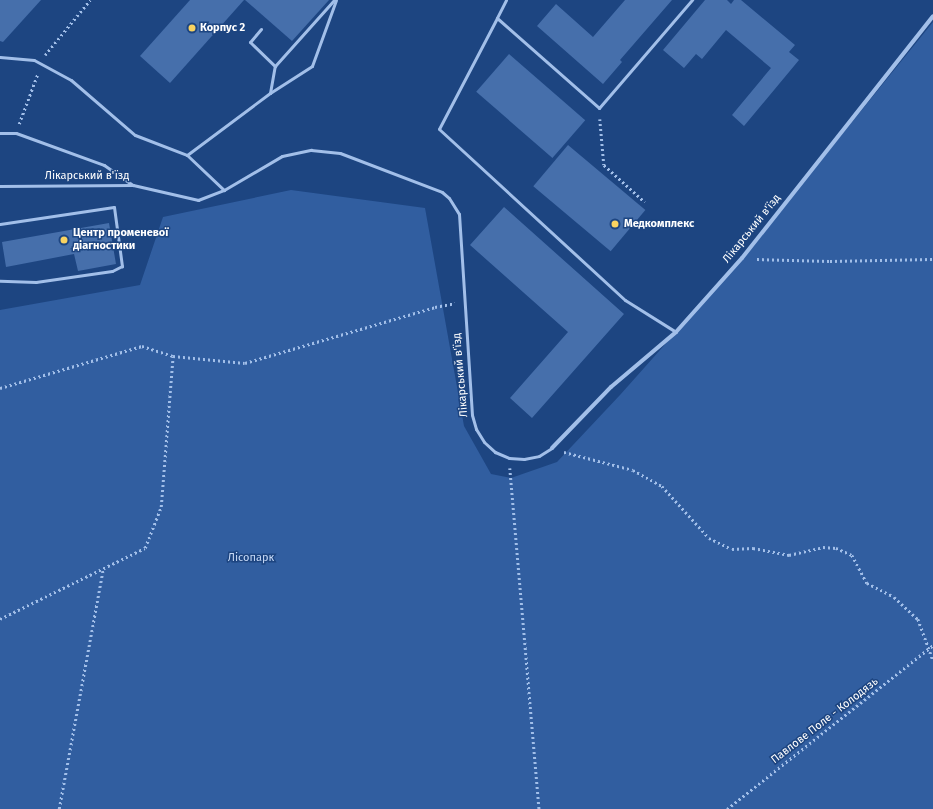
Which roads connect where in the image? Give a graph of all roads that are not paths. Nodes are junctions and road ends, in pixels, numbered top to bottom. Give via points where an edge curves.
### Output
1 (335, 0) edge
2 (506, 0) edge
3 (692, 0) edge
4 (933, 16) edge
5 (497, 18) junction
6 (261, 29) dead end
7 (0, 57) edge
8 (275, 66) junction
9 (270, 93) junction
10 (0, 133) edge
11 (187, 155) junction
12 (133, 185) junction
13 (0, 186) edge
14 (224, 190) junction
15 (0, 224) edge
16 (0, 281) edge
17 (676, 332) junction
18 (552, 448) joint

1 - 8 lane
1 - 9 lane via 312,66
2 - 5 lane
3 - 5 lane via 599,108
4 - 17 street, Лікарський в'їзд via 742,258
5 - 17 lane via 439,129 625,300
6 - 8 lane via 250,42
7 - 11 lane via 41,63 71,80 135,135
8 - 9 lane
9 - 11 lane
10 - 12 lane via 16,133 104,165
11 - 14 lane
12 - 13 lane, Лікарський в'їзд
12 - 14 lane, Лікарський в'їзд via 198,200
14 - 18 lane, Лікарський в'їзд via 282,156 311,150 340,153 442,192 459,214 472,415 476,429 484,442 495,452 509,458 539,456
15 - 16 lane via 114,207 122,266 112,271 36,282
17 - 18 street, Лікарський в'їзд via 611,387

